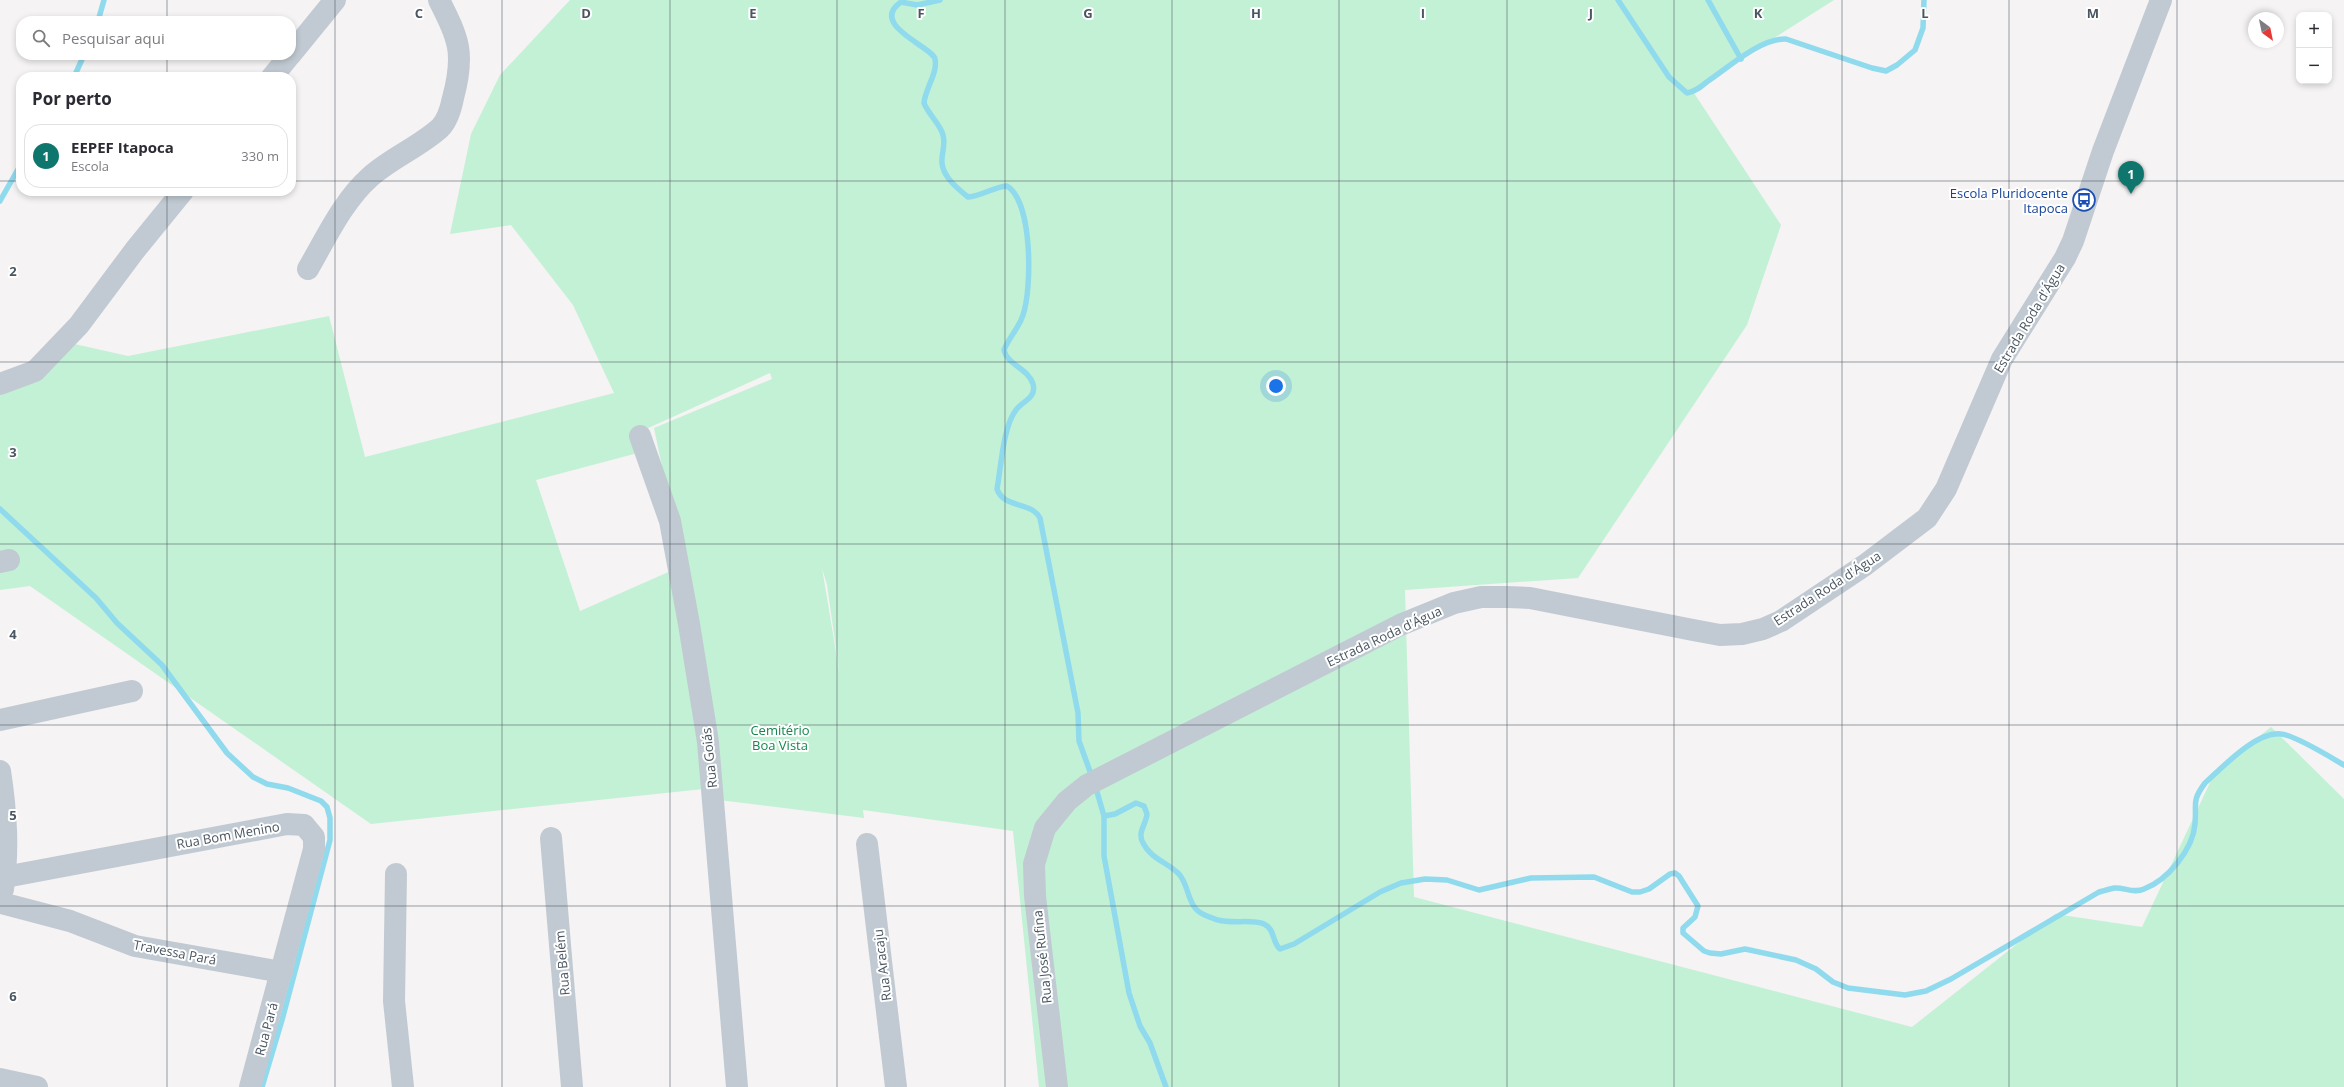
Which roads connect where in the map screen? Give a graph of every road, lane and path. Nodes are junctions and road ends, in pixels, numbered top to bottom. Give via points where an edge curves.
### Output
1 (335, 0) edge
2 (438, 0) edge
3 (2161, 0) edge
4 (296, 48) edge
5 (286, 60) edge
6 (276, 72) edge
7 (179, 196) edge
8 (308, 269) dead end
9 (3, 383) edge
10 (640, 436) dead end
11 (132, 691) dead end
12 (0, 720) edge
13 (0, 771) edge
14 (1044, 828) joint
15 (551, 838) dead end
16 (867, 844) dead end
17 (396, 874) dead end
18 (2, 877) edge
19 (0, 904) edge
20 (282, 972) junction
21 (0, 1080) edge
22 (37, 1087) edge
23 (250, 1087) edge
24 (403, 1087) edge
25 (572, 1087) edge
26 (737, 1087) edge
27 (896, 1087) edge
28 (1057, 1087) edge

1 - 4 street
2 - 8 street via 455,32 460,49 459,78 448,116 440,128 383,166 359,188
3 - 14 street, Estrada Roda d'Água via 2065,258 2002,359 1946,489 1927,518 1908,534 1781,621 1742,634 1720,635 1530,598 1481,597 1454,603 1400,625 1106,775 1067,801
5 - 6 street
7 - 9 street via 79,325 40,367 29,374
10 - 26 street, Rua Goiás via 670,521 708,742
11 - 12 street
13 - 18 street via 7,824
14 - 28 street, Rua José Rufina via 1034,864 1035,896
15 - 25 street, Rua Belém
16 - 27 street, Rua Aracaju
17 - 24 street via 394,1001
18 - 19 street
18 - 20 street, Rua Bom Menino via 287,824 304,825 314,837 314,849
19 - 20 street, Travessa Pará via 70,921 135,946
20 - 23 street, Rua Pará
21 - 22 street

